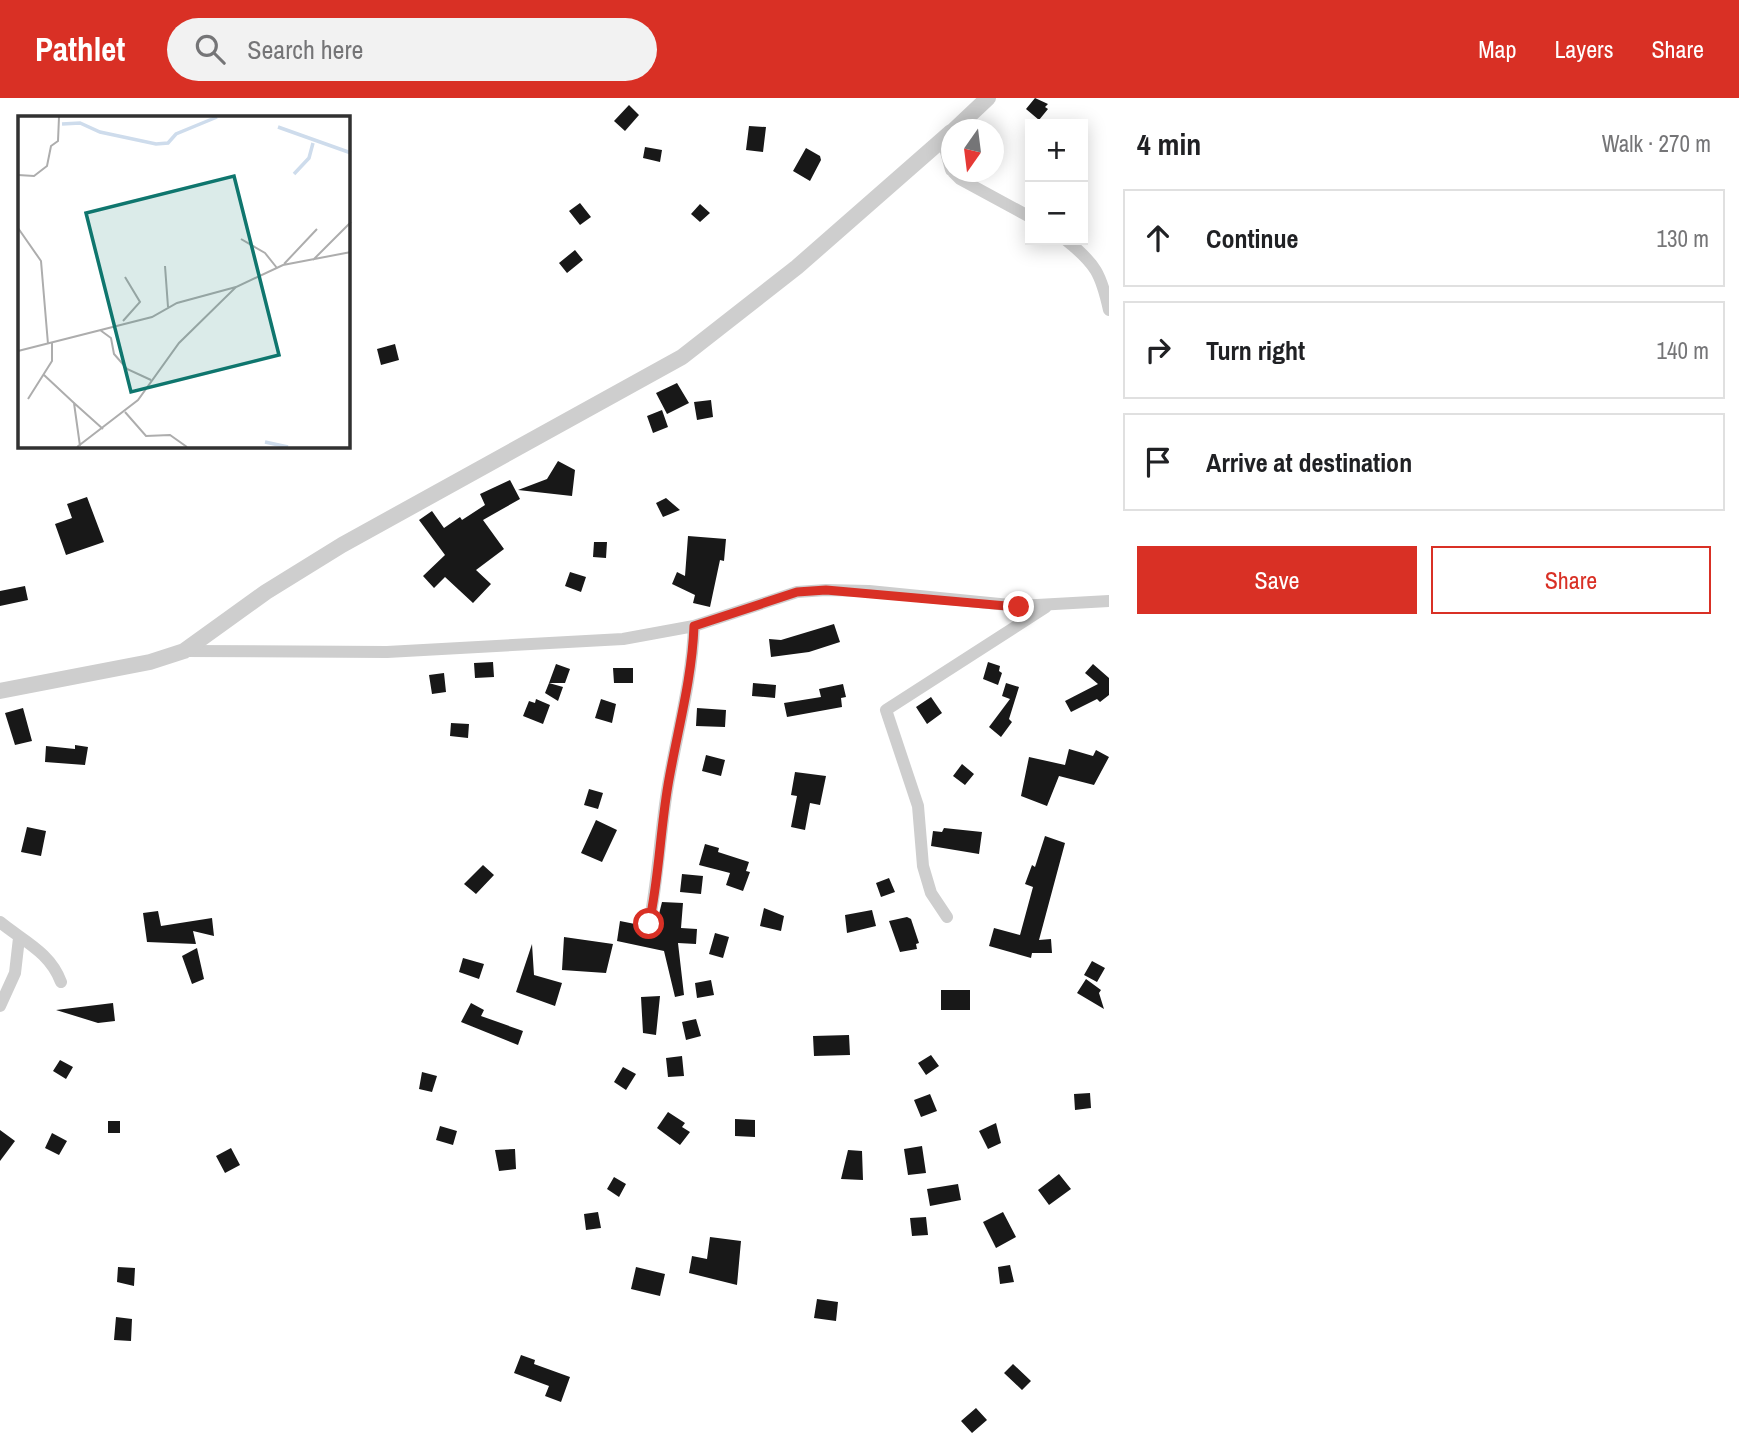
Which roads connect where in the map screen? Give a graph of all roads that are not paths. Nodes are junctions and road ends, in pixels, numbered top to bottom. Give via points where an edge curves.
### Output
1 (988, 98) edge
2 (965, 119) edge
3 (941, 141) edge
4 (965, 182) edge
5 (1025, 215) edge
6 (1072, 245) edge
7 (1109, 310) edge
8 (1109, 601) edge
9 (1049, 605) junction
10 (694, 626) junction
11 (184, 651) junction
12 (0, 691) edge
13 (947, 917) dead end
14 (0, 922) edge
15 (649, 924) dead end
16 (19, 938) junction
17 (61, 982) dead end
18 (0, 1006) edge

1 - 2 street
3 - 11 street via 797,267 682,357 342,545
4 - 5 street
6 - 7 street via 1097,267
8 - 9 street
9 - 10 street via 971,604 826,590 797,592
9 - 13 street via 886,710 918,806 931,894
10 - 11 street via 623,639 488,648
10 - 15 street via 693,660 668,787 659,878
11 - 12 street via 150,662
14 - 16 street
16 - 17 street via 47,957
16 - 18 street via 15,973

